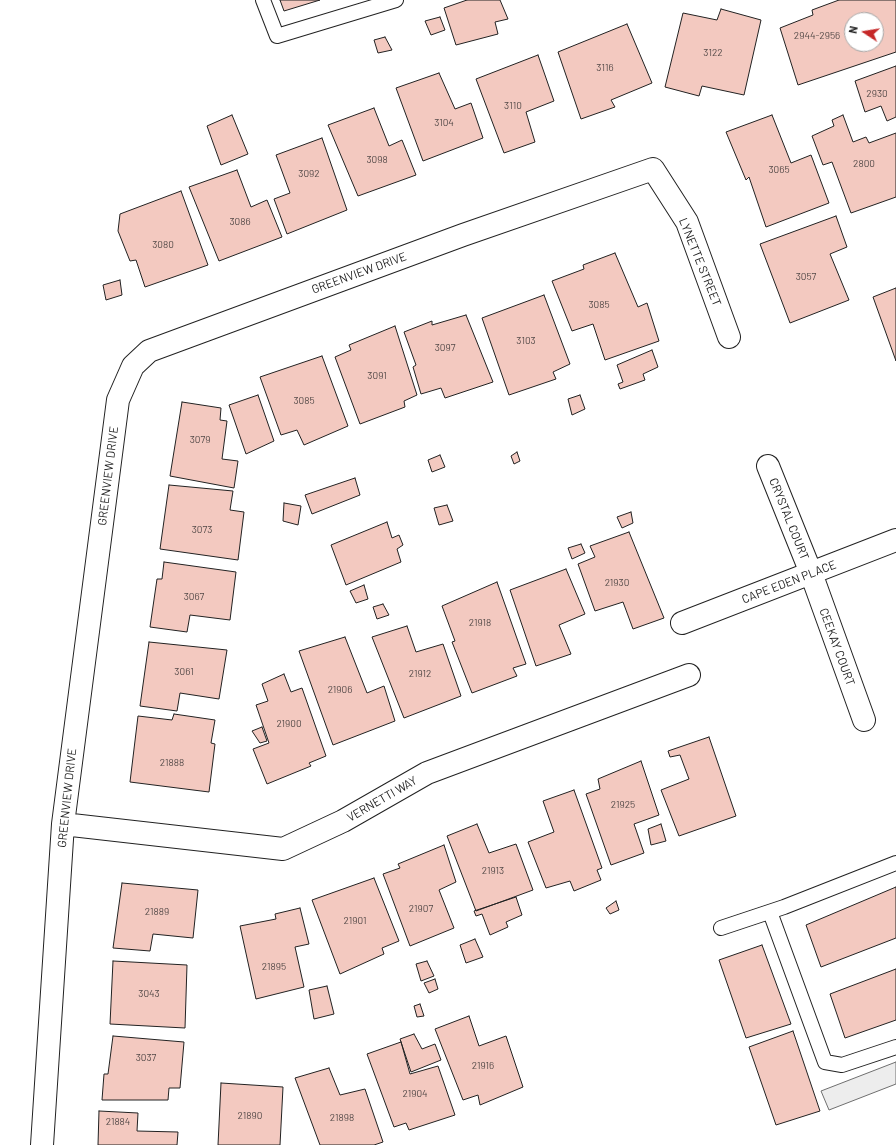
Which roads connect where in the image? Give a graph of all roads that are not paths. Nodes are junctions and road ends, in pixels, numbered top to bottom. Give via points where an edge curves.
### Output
1 (263, 0) edge
2 (396, 0) edge
3 (380, 2) edge
4 (653, 169) joint
5 (729, 337) dead end
6 (768, 466) dead end
7 (896, 540) edge
8 (811, 573) junction
9 (682, 623) dead end
10 (689, 675) dead end
11 (864, 720) dead end
12 (63, 824) junction
13 (896, 864) edge
14 (770, 912) junction
15 (721, 928) dead end
16 (896, 1047) edge
17 (42, 1145) edge

1 - 3 lane via 277,36
2 - 3 lane
4 - 5 street, LYNETTE STREET via 687,222
4 - 12 street, GREENVIEW DRIVE via 463,235 149,351 133,366 118,400
6 - 8 street, CRYSTAL COURT
7 - 8 street, CAPE EDEN PLACE
8 - 9 street, CAPE EDEN PLACE
8 - 11 street, CEEKAY COURT
10 - 12 street, VERNETTI WAY via 427,773 344,821 283,848
12 - 17 street, GREENVIEW DRIVE
13 - 14 lane
14 - 15 lane
14 - 16 lane via 825,1062 842,1065

